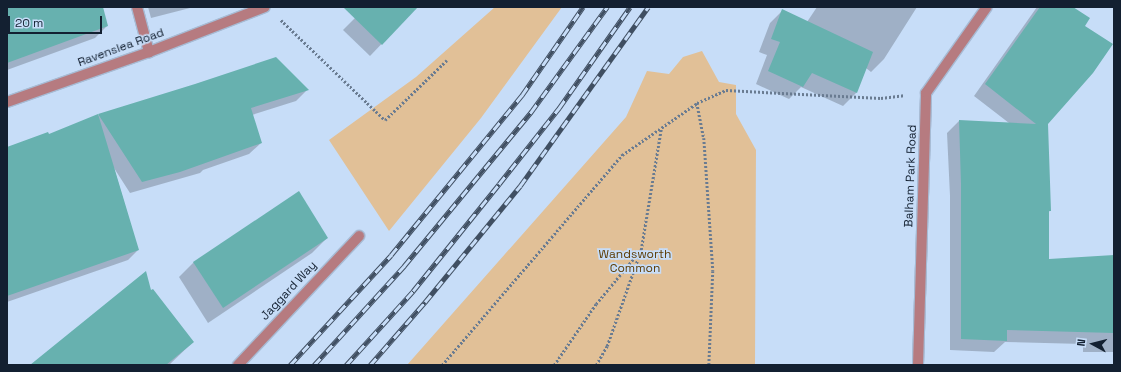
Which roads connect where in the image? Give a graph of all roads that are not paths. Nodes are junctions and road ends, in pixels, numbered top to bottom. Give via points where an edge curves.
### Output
1 (136, 7) edge
2 (265, 7) edge
3 (987, 7) edge
4 (149, 52) junction
5 (7, 102) edge
6 (359, 236) dead end
7 (238, 365) edge
8 (918, 365) edge

1 - 4 street
2 - 4 street, Ravenslea Road
3 - 8 street, Balham Park Road via 926,93
4 - 5 street, Ravenslea Road
6 - 7 street, Jaggard Way

